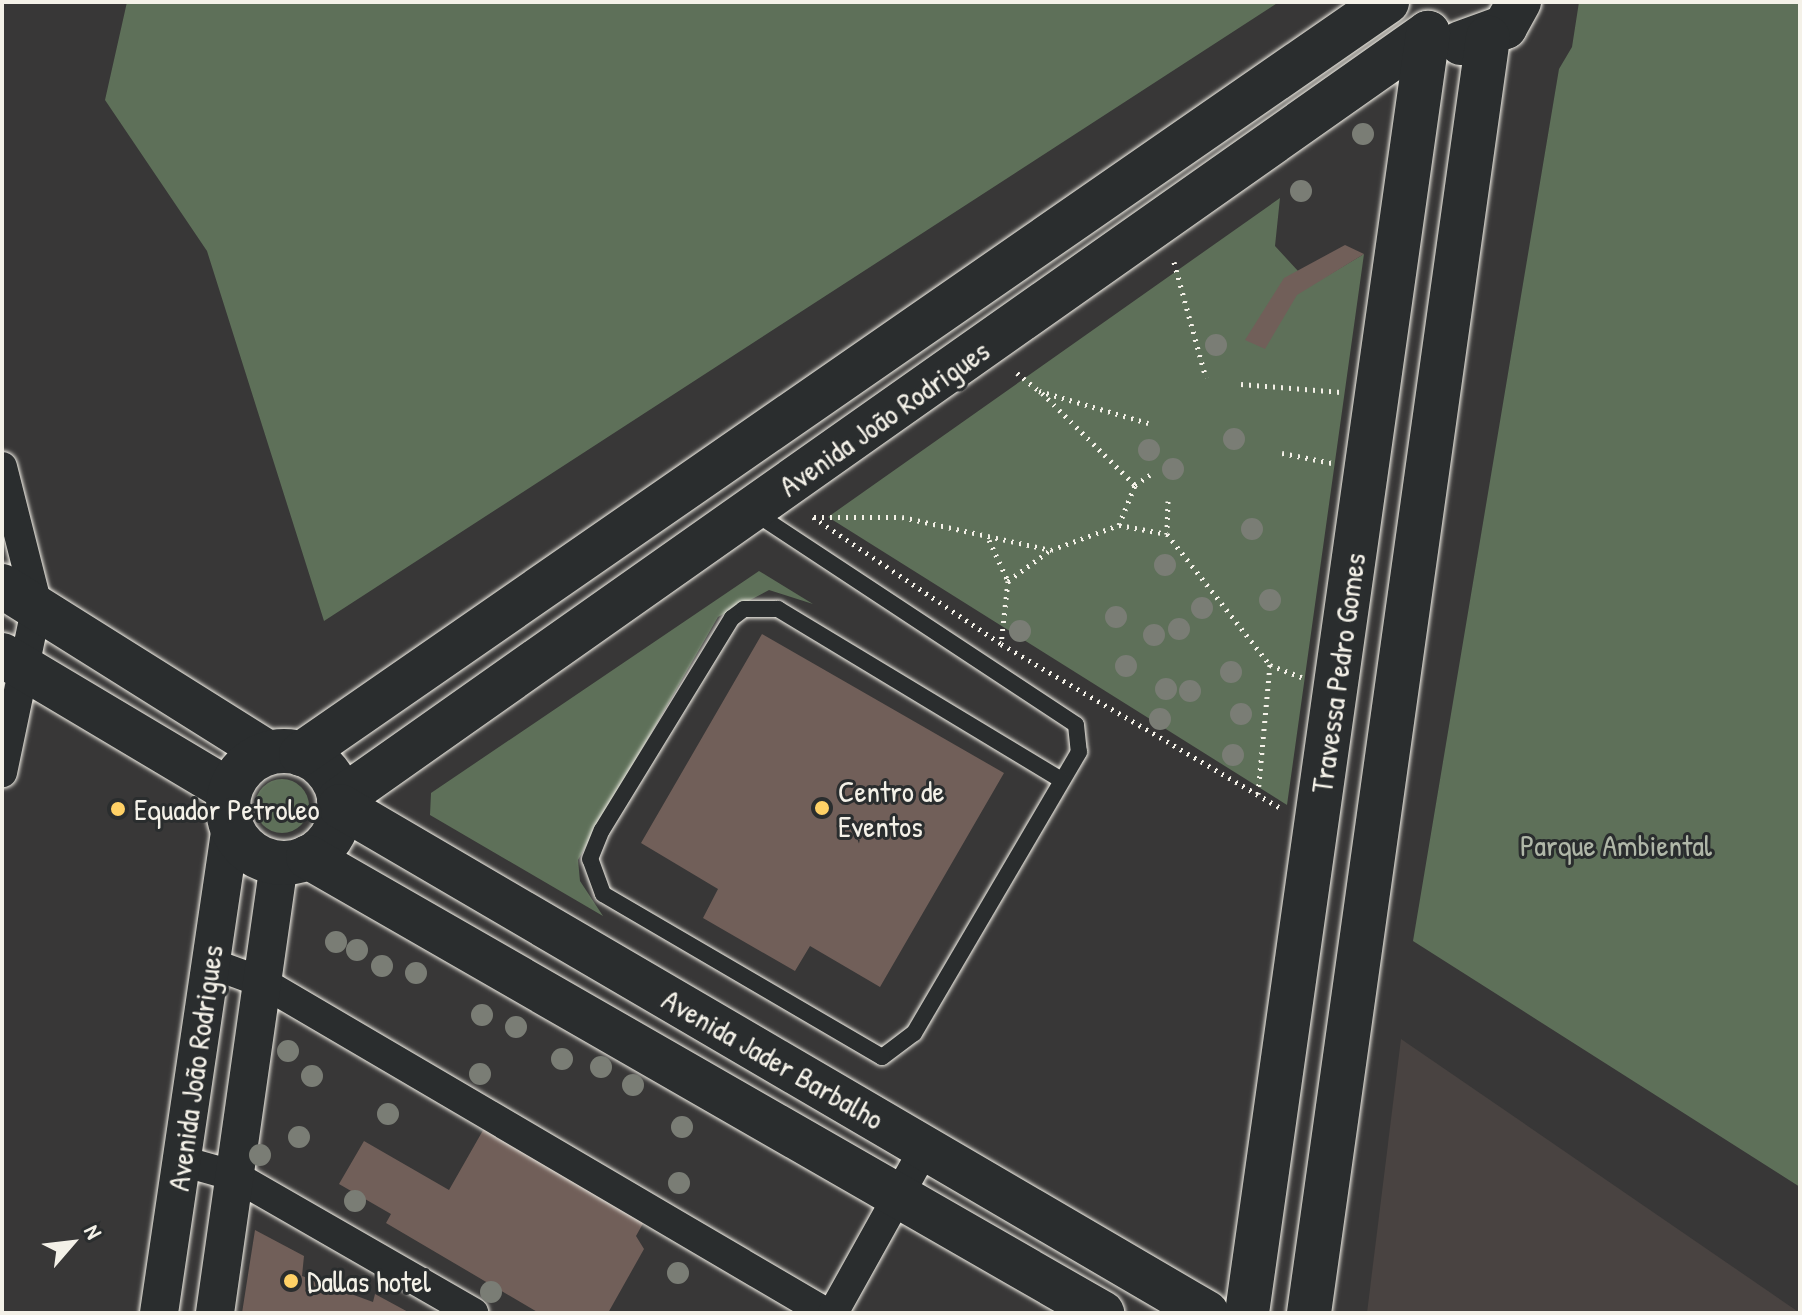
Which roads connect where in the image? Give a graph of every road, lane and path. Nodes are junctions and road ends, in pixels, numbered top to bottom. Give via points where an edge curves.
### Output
1 (1387, 2) edge
2 (1519, 2) edge
3 (1416, 18) edge
4 (1488, 38) junction
5 (1174, 262) dead end
6 (1017, 373) dead end
7 (1206, 378) dead end
8 (1241, 384) dead end
9 (1039, 391) junction
10 (1350, 392) dead end
11 (1148, 423) dead end
12 (1282, 453) dead end
13 (1340, 465) dead end
14 (2, 467) edge
15 (1150, 475) dead end
16 (1135, 485) junction
17 (1168, 501) dead end
18 (752, 511) junction
19 (1119, 525) junction
20 (1167, 534) junction
21 (989, 540) junction
22 (1051, 550) junction
23 (1008, 581) junction
24 (20, 596) edge
25 (1001, 644) junction
26 (11, 660) edge
27 (1270, 665) junction
28 (1311, 680) dead end
29 (284, 754) junction
30 (2, 772) edge
31 (1061, 780) junction
32 (1258, 794) junction
33 (339, 803) junction
34 (230, 807) junction
35 (1293, 815) dead end
36 (294, 860) junction
37 (210, 963) junction
38 (262, 982) junction
39 (925, 1148) junction
40 (182, 1161) junction
41 (235, 1176) junction
42 (902, 1192) junction
43 (159, 1313) edge
44 (215, 1313) edge
45 (473, 1313) edge
46 (826, 1313) edge
47 (833, 1313) edge
48 (1102, 1313) edge
49 (1207, 1313) edge
50 (1247, 1313) edge
51 (1309, 1313) edge

1 - 29 main road, Avenida João Rodrigues
2 - 4 main road
3 - 4 main road via 1468,44
3 - 18 main road, Avenida João Rodrigues
3 - 50 main road, Travessa Pedro Gomes
4 - 51 main road, Travessa Pedro Gomes
5 - 7 path
6 - 9 path
8 - 10 path
9 - 11 path
9 - 16 path
12 - 13 path
14 - 24 street
15 - 16 path
16 - 19 path
17 - 20 path
18 - 31 lane via 1076,725 1079,752
18 - 33 main road, Avenida João Rodrigues
19 - 20 path
19 - 22 path
20 - 27 path
21 - 22 path
21 - 23 path
21 - 25 path via 902,517 813,517
22 - 23 path
23 - 25 path
24 - 26 street
24 - 29 main road
25 - 32 path
26 - 30 street
26 - 34 main road
27 - 28 path
27 - 32 path
29 - 33 main road via 326,771
29 - 34 main road via 244,767
31 - 31 lane via 914,1033 882,1057 615,902 590,874 602,830 732,618 760,606 797,619
32 - 35 path
33 - 36 main road via 331,836
33 - 39 main road, Avenida Jader Barbalho
34 - 36 main road via 249,851
34 - 37 street, Avenida João Rodrigues
36 - 38 street, Avenida João Rodrigues
36 - 42 main road, Avenida Jader Barbalho
37 - 38 street
37 - 40 street, Avenida João Rodrigues
38 - 41 street, Avenida João Rodrigues
38 - 46 street
39 - 42 street
39 - 49 main road, Avenida Jader Barbalho
40 - 41 street
40 - 43 street, Avenida João Rodrigues
41 - 44 street, Avenida João Rodrigues
41 - 45 street
42 - 47 street
42 - 48 main road, Avenida Jader Barbalho

